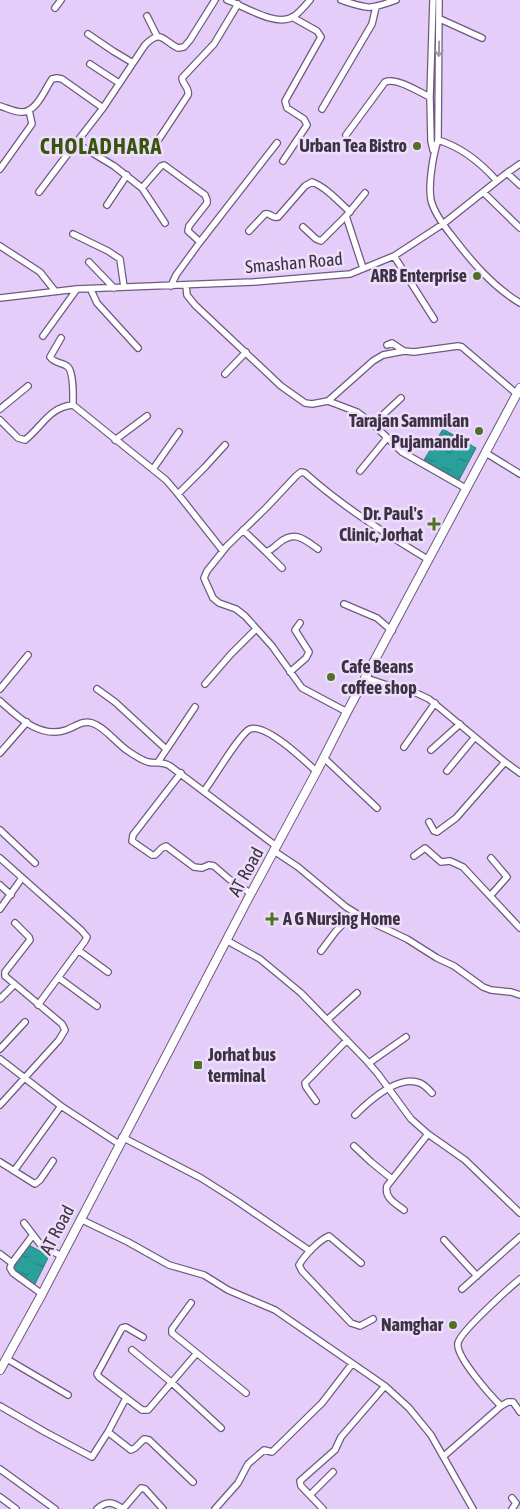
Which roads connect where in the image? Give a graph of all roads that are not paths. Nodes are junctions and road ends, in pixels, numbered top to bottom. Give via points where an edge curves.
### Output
1 (61, 0) edge
2 (215, 0) edge
3 (227, 0) edge
4 (310, 0) edge
5 (341, 0) edge
6 (396, 0) edge
7 (433, 0) edge
8 (439, 0) edge
9 (238, 4) junction
10 (376, 7) junction
11 (55, 8) dead end
12 (147, 16) dead end
13 (292, 17) junction
14 (440, 19) junction
15 (88, 34) dead end
16 (157, 36) junction
17 (482, 38) dead end
18 (133, 63) junction
19 (90, 64) dead end
20 (120, 83) junction
21 (430, 97) junction
22 (0, 106) edge
23 (103, 108) junction
24 (322, 108) dead end
25 (29, 110) junction
26 (346, 135) dead end
27 (438, 140) junction
28 (157, 142) dead end
29 (76, 143) junction
30 (277, 143) dead end
31 (434, 152) junction
32 (283, 161) dead end
33 (520, 164) edge
34 (0, 169) edge
35 (507, 172) junction
36 (127, 175) junction
37 (497, 181) junction
38 (520, 185) edge
39 (142, 188) junction
40 (39, 192) dead end
41 (483, 192) junction
42 (365, 193) dead end
43 (107, 205) dead end
44 (348, 214) junction
45 (166, 223) dead end
46 (443, 224) junction
47 (303, 227) dead end
48 (520, 228) edge
49 (249, 232) dead end
50 (73, 234) dead end
51 (200, 242) junction
52 (0, 246) edge
53 (394, 256) junction
54 (89, 262) dead end
55 (363, 268) junction
56 (186, 285) junction
57 (171, 286) junction
58 (124, 287) junction
59 (114, 288) junction
60 (77, 289) junction
61 (91, 290) junction
62 (54, 292) junction
63 (0, 298) edge
64 (520, 303) edge
65 (434, 319) dead end
66 (43, 336) dead end
67 (61, 338) dead end
68 (388, 345) dead end
69 (138, 348) dead end
70 (404, 351) junction
71 (246, 352) junction
72 (225, 374) dead end
73 (28, 386) dead end
74 (519, 391) edge
75 (401, 398) dead end
76 (328, 401) junction
77 (73, 405) junction
78 (0, 409) edge
79 (147, 416) dead end
80 (0, 420) edge
81 (373, 424) junction
82 (179, 432) dead end
83 (387, 438) junction
84 (116, 440) junction
85 (225, 445) dead end
86 (486, 453) junction
87 (153, 469) junction
88 (360, 471) dead end
89 (520, 474) edge
90 (467, 489) junction
91 (178, 494) junction
92 (242, 530) junction
93 (318, 549) dead end
94 (223, 551) junction
95 (266, 552) junction
96 (429, 560) junction
97 (282, 568) dead end
98 (344, 604) dead end
99 (300, 623) dead end
100 (256, 628) junction
101 (392, 631) junction
102 (28, 655) dead end
103 (290, 672) junction
104 (366, 678) junction
105 (205, 684) dead end
106 (0, 689) edge
107 (97, 690) dead end
108 (0, 701) edge
109 (435, 703) junction
110 (195, 707) dead end
111 (347, 712) junction
112 (27, 722) junction
113 (460, 724) junction
114 (475, 737) junction
115 (404, 747) dead end
116 (166, 750) junction
117 (431, 750) dead end
118 (0, 753) edge
119 (324, 758) junction
120 (158, 762) junction
121 (505, 762) junction
122 (447, 771) dead end
123 (317, 772) junction
124 (181, 773) junction
125 (520, 773) edge
126 (204, 791) junction
127 (378, 808) dead end
128 (429, 822) dead end
129 (0, 830) edge
130 (275, 848) junction
131 (414, 856) dead end
132 (0, 858) edge
133 (491, 858) dead end
134 (35, 862) dead end
135 (22, 878) junction
136 (0, 885) edge
137 (250, 893) junction
138 (11, 895) junction
139 (490, 896) junction
140 (0, 910) edge
141 (354, 913) junction
142 (15, 923) dead end
143 (520, 928) edge
144 (226, 940) junction
145 (78, 950) junction
146 (321, 951) dead end
147 (108, 972) dead end
148 (59, 978) junction
149 (14, 985) junction
150 (356, 993) dead end
151 (520, 995) edge
152 (0, 1000) edge
153 (38, 1005) junction
154 (97, 1006) dead end
155 (328, 1020) junction
156 (25, 1022) dead end
157 (406, 1037) dead end
158 (346, 1040) junction
159 (0, 1049) edge
160 (0, 1059) edge
161 (369, 1063) junction
162 (24, 1078) junction
163 (388, 1088) junction
164 (432, 1093) dead end
165 (316, 1101) dead end
166 (0, 1105) edge
167 (60, 1106) junction
168 (356, 1115) dead end
169 (428, 1134) junction
170 (120, 1141) junction
171 (354, 1146) dead end
172 (53, 1161) dead end
173 (0, 1162) edge
174 (14, 1171) junction
175 (392, 1179) junction
176 (404, 1210) dead end
177 (520, 1213) edge
178 (80, 1219) junction
179 (24, 1223) dead end
180 (33, 1235) junction
181 (520, 1236) edge
182 (444, 1240) dead end
183 (310, 1252) junction
184 (0, 1254) edge
185 (60, 1256) junction
186 (12, 1263) junction
187 (361, 1263) dead end
188 (477, 1276) junction
189 (520, 1279) edge
190 (462, 1289) dead end
191 (42, 1294) junction
192 (191, 1303) dead end
193 (373, 1319) dead end
194 (143, 1337) dead end
195 (132, 1350) dead end
196 (196, 1354) junction
197 (7, 1359) junction
198 (352, 1364) junction
199 (0, 1370) edge
200 (171, 1382) junction
201 (385, 1386) junction
202 (246, 1394) dead end
203 (68, 1396) dead end
204 (126, 1398) junction
205 (0, 1406) edge
206 (501, 1406) junction
207 (520, 1412) edge
208 (221, 1428) dead end
209 (108, 1432) junction
210 (444, 1456) junction
211 (0, 1469) edge
212 (333, 1472) dead end
213 (193, 1482) dead end
214 (310, 1495) junction
215 (0, 1497) edge
216 (512, 1498) dead end
217 (16, 1509) edge
218 (55, 1509) edge
219 (97, 1509) edge
220 (123, 1509) edge
221 (163, 1509) edge
222 (216, 1509) edge
223 (323, 1509) edge
224 (473, 1509) edge
225 (512, 1509) edge

1 - 11 street
2 - 16 street via 184,47 178,48
3 - 9 street
4 - 13 street
5 - 10 street via 365,8
6 - 10 street
7 - 21 street
8 - 14 street
9 - 13 street via 274,20
9 - 28 street via 214,44 182,78 188,95
10 - 24 street via 372,24
12 - 16 street
13 - 32 street via 321,36 285,101 286,108 304,119 307,125
14 - 17 street
14 -> 27 street
15 - 18 street
16 - 18 street via 145,45
18 - 20 street
19 - 20 street
20 - 23 street
21 - 26 street via 389,80
21 - 31 street
22 - 25 street via 19,112
23 - 25 street via 58,78 52,79
23 - 29 street
25 - 34 street via 32,124
27 - 31 street
27 - 37 street via 476,160
29 - 36 street
29 - 40 street
30 - 51 street
31 - 46 street via 430,192 433,207
33 - 35 street, Smashan Road
35 - 37 street, Smashan Road
35 - 38 street
36 - 39 street
36 - 43 street
37 - 41 street, Smashan Road
39 - 45 street
39 - 51 street via 164,165 205,195 206,203 188,231
41 - 46 street, Smashan Road
41 - 48 street
42 - 44 street
44 - 47 street via 321,241
44 - 49 street via 312,182 278,217 265,214
44 - 55 street
46 - 53 street, Smashan Road
46 - 64 street via 490,282
50 - 58 street via 120,259
51 - 57 street
52 - 62 street via 40,272
53 - 55 street, Smashan Road
53 - 65 street
54 - 59 street
55 - 56 street, Smashan Road via 350,274
56 - 57 street, Smashan Road
56 - 71 street via 188,297
57 - 58 street, Smashan Road
58 - 59 street, Smashan Road
59 - 61 street, Smashan Road
60 - 61 street, Smashan Road
60 - 62 street, Smashan Road
60 - 66 street
61 - 69 street via 97,303
62 - 63 street, Smashan Road
67 - 77 street via 50,357 70,369
68 - 70 street via 393,344
70 - 74 street via 462,347
70 - 76 street via 373,360
71 - 72 street
71 - 76 street via 301,401 309,404
73 - 78 street
74 - 86 highway, AT Road
75 - 81 street
76 - 81 street via 354,411
77 - 80 street via 60,407 51,413 25,440 18,438
77 - 84 street
79 - 84 street
81 - 83 street
82 - 87 street
83 - 88 street
83 - 90 street via 402,452
84 - 87 street
85 - 91 street
86 - 89 street
86 - 90 highway, AT Road
87 - 91 street
90 - 96 highway, AT Road
91 - 94 street
92 - 94 street
92 - 95 street
92 - 96 street via 297,474 303,472 336,499
93 - 95 street via 291,536
94 - 100 street via 207,571 205,583 213,598 241,612
95 - 97 street
96 - 101 highway, AT Road
98 - 101 street via 377,618
99 - 103 street via 295,630 309,652
100 - 103 street
100 - 105 street
101 - 104 highway, AT Road
102 - 106 street
103 - 111 street via 302,688
104 - 109 street via 412,691
104 - 111 highway, AT Road
107 - 116 street via 115,702
108 - 112 street
109 - 113 street
109 - 115 street
110 - 116 street
111 - 119 highway, AT Road
112 - 118 street
112 - 120 street via 40,730 54,732 81,723 92,723 126,750 143,760
113 - 114 street
113 - 117 street
114 - 121 street
114 - 122 street
116 - 120 street
119 - 123 highway, AT Road
119 - 127 street
120 - 124 street via 164,762
121 - 125 street
121 - 128 street via 446,826 436,832
123 - 126 street via 268,733 252,728 237,743
123 - 130 highway, AT Road
124 - 126 street
124 - 137 street via 138,828 132,841 152,855 166,846 194,867 214,866
126 - 130 street
129 - 134 street
130 - 137 highway, AT Road
130 - 141 street
131 - 139 street via 425,848 441,862 458,864
132 - 135 street
133 - 139 street via 507,877
135 - 138 street
135 - 145 street via 85,933 87,937
136 - 138 street
137 - 144 highway, AT Road
138 - 140 street
139 - 143 street
141 - 146 street
141 - 151 street via 407,939 483,987
142 - 149 street via 30,940 4,974
144 - 155 street via 271,968
144 - 170 highway, AT Road
145 - 147 street
145 - 148 street
148 - 153 street
148 - 154 street
149 - 152 street
149 - 153 street
150 - 155 street
153 - 162 street via 65,1030
155 - 158 street
156 - 159 street
157 - 161 street
158 - 161 street
158 - 165 street via 306,1083
160 - 162 street
161 - 163 street
162 - 166 street
162 - 167 street
163 - 164 street via 416,1082
163 - 168 street
163 - 169 street via 407,1116
167 - 170 street
167 - 174 street
169 - 175 street
169 - 177 street via 465,1160
170 - 178 highway, AT Road
170 - 183 street via 201,1178
171 - 175 street
172 - 174 street via 35,1184
173 - 174 street
175 - 176 street via 386,1194
178 - 185 highway, AT Road
178 - 198 street via 169,1265 204,1275 228,1290 275,1310
179 - 180 street
180 - 185 street via 44,1247
180 - 186 street
181 - 188 street
182 - 188 street
183 - 187 street via 329,1236
183 - 193 street via 300,1262 300,1268 335,1306 357,1326
184 - 186 street
185 - 191 highway, AT Road
186 - 191 street via 13,1273
188 - 190 street
189 - 206 street via 462,1335 457,1344 478,1381
191 - 197 highway, AT Road
192 - 196 street via 171,1331
194 - 204 street via 122,1328 97,1372
195 - 200 street
196 - 200 street
196 - 202 street
197 - 199 highway, AT Road
197 - 203 street
198 - 201 street
198 - 222 street via 316,1410 272,1452 264,1450 248,1464 238,1483
200 - 204 street via 146,1411
200 - 208 street
201 - 210 street via 421,1421
201 - 214 street via 341,1437 335,1450 300,1481
204 - 209 street
205 - 209 street via 90,1457
206 - 207 street via 511,1401
206 - 210 street
209 - 213 street via 131,1450 144,1439 149,1440
210 - 224 street
211 - 218 street
212 - 214 street
214 - 223 street
215 - 217 street
216 - 225 street via 516,1504
219 - 220 street via 109,1502
220 - 221 street via 143,1488

